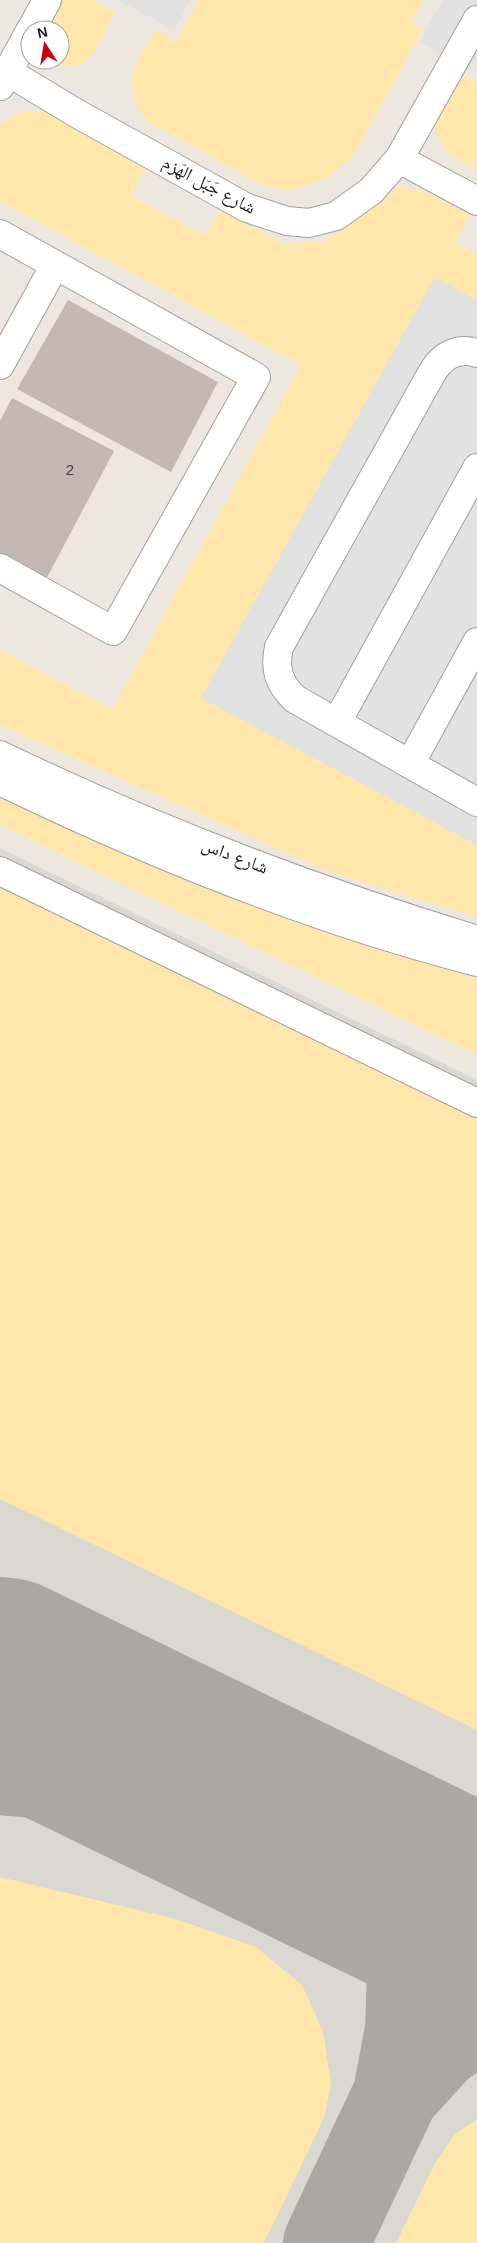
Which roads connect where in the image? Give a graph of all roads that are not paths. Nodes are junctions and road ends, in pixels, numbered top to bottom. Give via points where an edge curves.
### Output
1 (47, 0) edge
2 (36, 20) edge
3 (477, 20) edge
4 (20, 49) edge
5 (4, 79) edge
6 (399, 159) junction
7 (477, 201) edge
8 (0, 234) edge
9 (55, 265) junction
10 (477, 353) edge
11 (0, 365) edge
12 (477, 468) edge
13 (0, 568) edge
14 (477, 642) edge
15 (337, 722) junction
16 (0, 755) edge
17 (410, 764) junction
18 (0, 781) edge
19 (477, 802) edge
20 (0, 871) edge
21 (477, 940) edge
22 (477, 962) edge
23 (477, 1103) edge

1 - 2 street
3 - 6 street, شارع جَبَل الهَزم
4 - 5 street
5 - 6 street, شارع جَبَل الهَزم via 76,113 247,208 287,221 309,223 336,216 371,191
6 - 7 street
8 - 9 street
9 - 11 street
9 - 13 street via 256,377 113,630
10 - 15 street via 454,352 438,363 279,647 276,668 285,690
12 - 15 street
14 - 17 street
15 - 17 street
16 - 21 street, شارع داس via 222,851
17 - 19 street
18 - 22 street, شارع داس via 113,833 224,878 371,931
20 - 23 street

